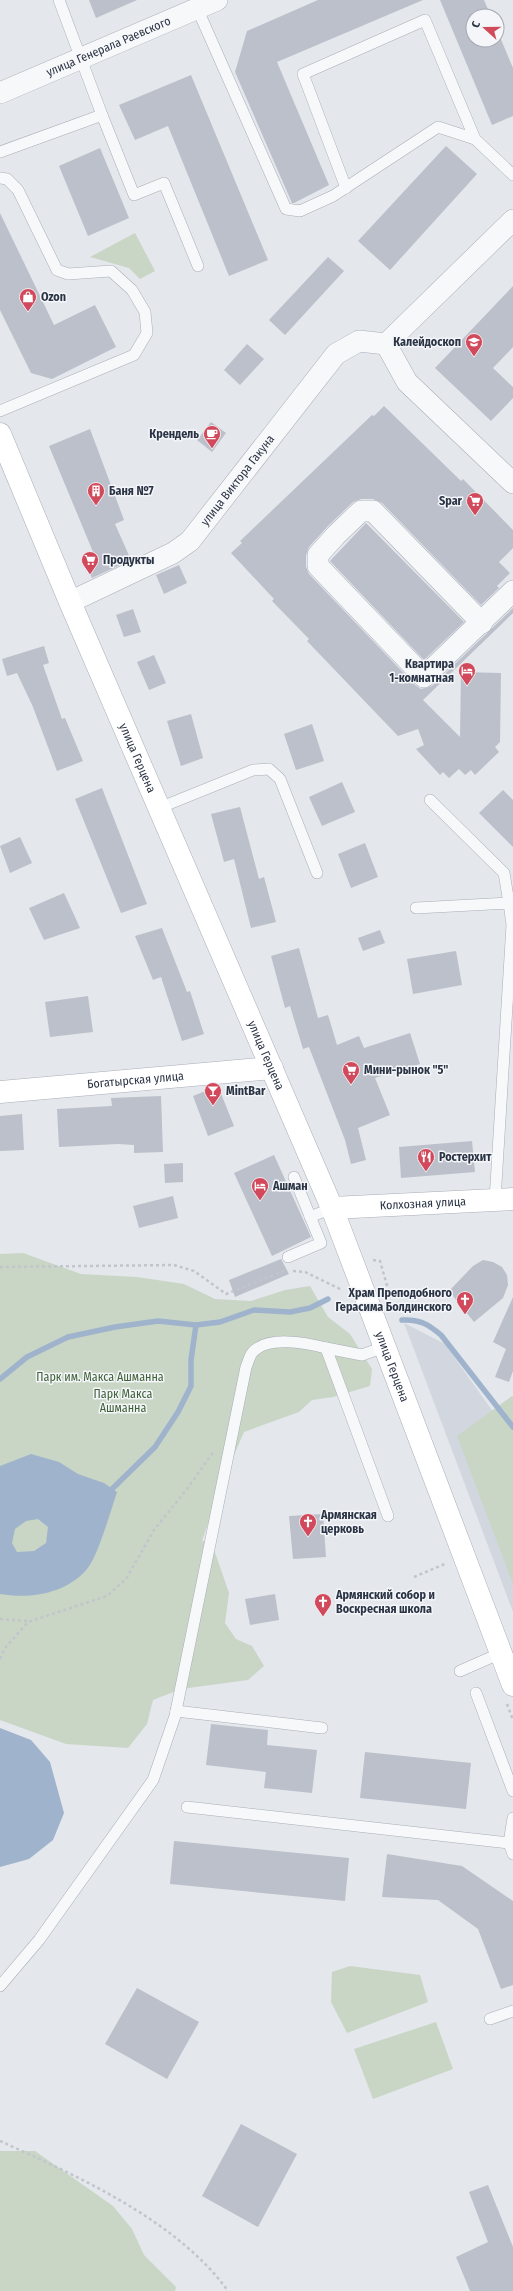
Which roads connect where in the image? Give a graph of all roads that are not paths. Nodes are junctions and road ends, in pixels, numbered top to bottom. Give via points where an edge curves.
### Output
1 (59, 0) edge
2 (218, 0) edge
3 (197, 8) junction
4 (82, 58) junction
5 (0, 93) edge
6 (102, 115) junction
7 (476, 139) junction
8 (0, 152) edge
9 (513, 175) edge
10 (0, 178) edge
11 (346, 188) junction
12 (513, 220) edge
13 (198, 266) dead end
14 (386, 344) junction
15 (0, 411) edge
16 (0, 434) edge
17 (513, 483) edge
18 (513, 591) edge
19 (70, 602) junction
20 (482, 623) junction
21 (430, 800) dead end
22 (159, 808) junction
23 (316, 873) dead end
24 (509, 903) junction
25 (416, 908) dead end
26 (272, 1068) junction
27 (0, 1092) edge
28 (294, 1177) dead end
29 (504, 1200) edge
30 (332, 1208) junction
31 (310, 1217) junction
32 (288, 1257) dead end
33 (384, 1347) junction
34 (326, 1348) junction
35 (388, 1516) dead end
36 (501, 1653) junction
37 (460, 1671) dead end
38 (513, 1685) edge
39 (476, 1693) dead end
40 (176, 1711) junction
41 (322, 1728) dead end
42 (513, 1791) edge
43 (187, 1807) dead end
44 (513, 1818) edge
45 (511, 1849) edge
46 (0, 1986) edge
47 (513, 2012) edge
48 (490, 2019) dead end

1 - 4 lane
2 - 3 street, улица Генерала Раевского
3 - 4 street, улица Генерала Раевского
3 - 11 lane via 286,209 300,211
4 - 5 street, улица Генерала Раевского
4 - 6 lane
6 - 8 lane
6 - 13 lane via 134,195 164,182
7 - 9 lane
7 - 11 lane via 438,128
7 - 11 lane via 425,20 303,74
10 - 15 lane via 7,179 18,190 57,270 68,274 111,271 132,290 145,312 147,333 134,355
12 - 14 street
14 - 17 street via 407,382
14 - 19 street, улица Виктора Гакуна via 359,341 336,354 190,541 174,553
16 - 19 main road, улица Герцена
18 - 20 street
19 - 22 main road, улица Герцена
20 - 20 street via 373,511 361,511 318,555 318,566 424,677
21 - 24 lane via 504,873
22 - 23 lane via 253,770 269,770 280,779
22 - 26 main road, улица Герцена
24 - 25 lane
24 - 29 lane via 512,925
26 - 27 main road, Богатырская улица
26 - 30 main road, улица Герцена
28 - 31 lane
29 - 30 main road, Колхозная улица
30 - 31 lane
30 - 33 main road, улица Герцена
31 - 32 lane via 321,1242
33 - 34 lane via 362,1355
33 - 36 main road, улица Герцена
34 - 35 lane
34 - 40 lane via 306,1342 264,1345 252,1353 246,1367
36 - 37 lane
36 - 38 main road, улица Герцена
39 - 42 lane
40 - 41 lane
40 - 46 lane via 153,1780 39,1940
43 - 45 lane
44 - 45 lane
47 - 48 lane

